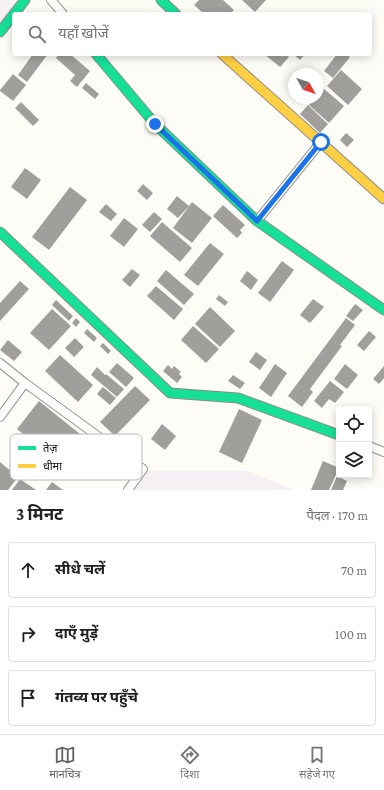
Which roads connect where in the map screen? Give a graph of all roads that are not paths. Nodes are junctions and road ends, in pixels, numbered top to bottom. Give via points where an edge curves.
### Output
1 (25, 0) edge
2 (51, 0) edge
3 (161, 0) edge
4 (16, 12) edge
5 (60, 12) edge
6 (174, 12) edge
7 (12, 17) edge
8 (0, 32) edge
9 (98, 56) edge
10 (224, 56) edge
11 (321, 142) junction
12 (384, 199) edge
13 (257, 221) junction
14 (0, 232) edge
15 (384, 310) edge
16 (0, 363) edge
17 (25, 383) junction
18 (0, 417) edge
19 (95, 434) edge
20 (336, 434) edge
21 (372, 447) edge
22 (384, 452) edge
23 (135, 480) edge
24 (128, 490) edge

1 - 4 street
2 - 5 street
3 - 6 street
7 - 8 street
9 - 13 street via 155,124
10 - 11 street
11 - 12 street
11 - 13 street
13 - 15 street
14 - 20 street via 170,393 238,398
16 - 17 street
17 - 18 street
17 - 19 street
21 - 22 street
23 - 24 street

